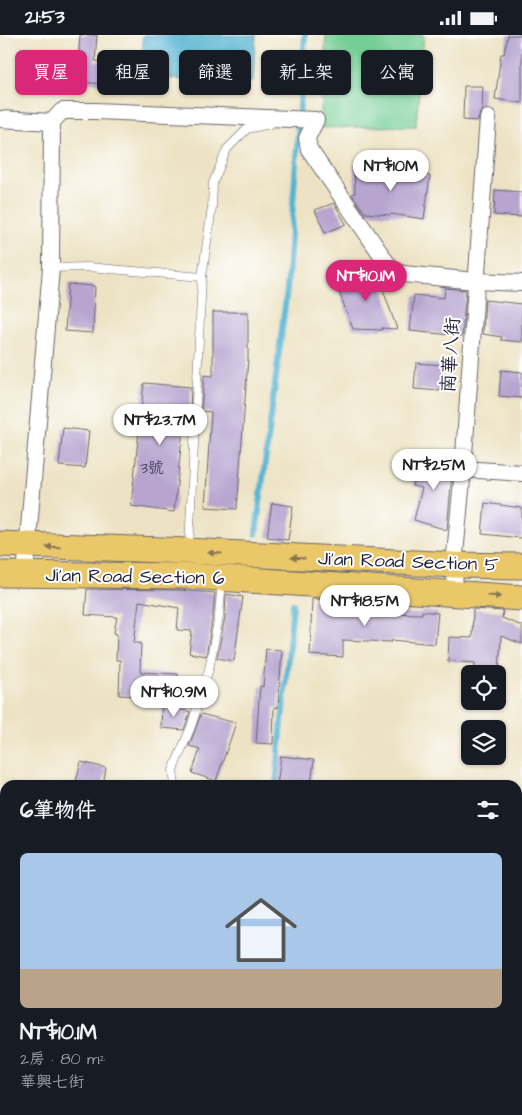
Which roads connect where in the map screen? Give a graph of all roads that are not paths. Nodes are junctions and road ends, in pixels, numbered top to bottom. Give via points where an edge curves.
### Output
1 (488, 118) dead end
2 (0, 119) edge
3 (286, 120) junction
4 (52, 121) junction
5 (51, 268) junction
6 (202, 277) junction
7 (476, 281) junction
8 (522, 283) edge
9 (463, 469) junction
10 (522, 473) edge
11 (0, 545) edge
12 (28, 546) junction
13 (264, 556) joint
14 (188, 564) junction
15 (454, 565) junction
16 (522, 566) edge
17 (0, 574) edge
18 (25, 575) junction
19 (222, 579) junction
20 (271, 582) joint
21 (455, 594) junction
22 (522, 598) edge
23 (174, 780) edge

1 - 7 street, 南華八街
2 - 4 street
3 - 4 street via 62,111
3 - 6 lane via 247,129 227,149 213,183
3 - 7 street via 316,121 308,138 309,149 394,270 403,274
4 - 5 street
5 - 6 lane via 88,267
5 - 12 street
6 - 14 lane
7 - 8 street
7 - 9 street, 南華八街
9 - 10 street
9 - 15 street, 南華八街
11 - 12 main road, Ji’an Road Section 6
14 -> 12 main road, Ji’an Road Section 6
12 - 18 street
13 -> 14 main road, Ji’an Road Section 6
15 -> 13 main road, Ji’an Road Section 5
14 - 18 main road, Ji’an Road Section 6
14 - 19 main road, Ji’an Road Section 6
15 - 16 main road, Ji’an Road Section 5
15 - 21 street, 南華八街
17 - 18 main road, Ji’an Road Section 6
19 - 20 main road, Ji’an Road Section 6
19 - 23 lane via 219,616 208,669 192,727 173,770
20 - 21 main road, Ji’an Road Section 5
21 -> 22 main road, Ji’an Road Section 5

